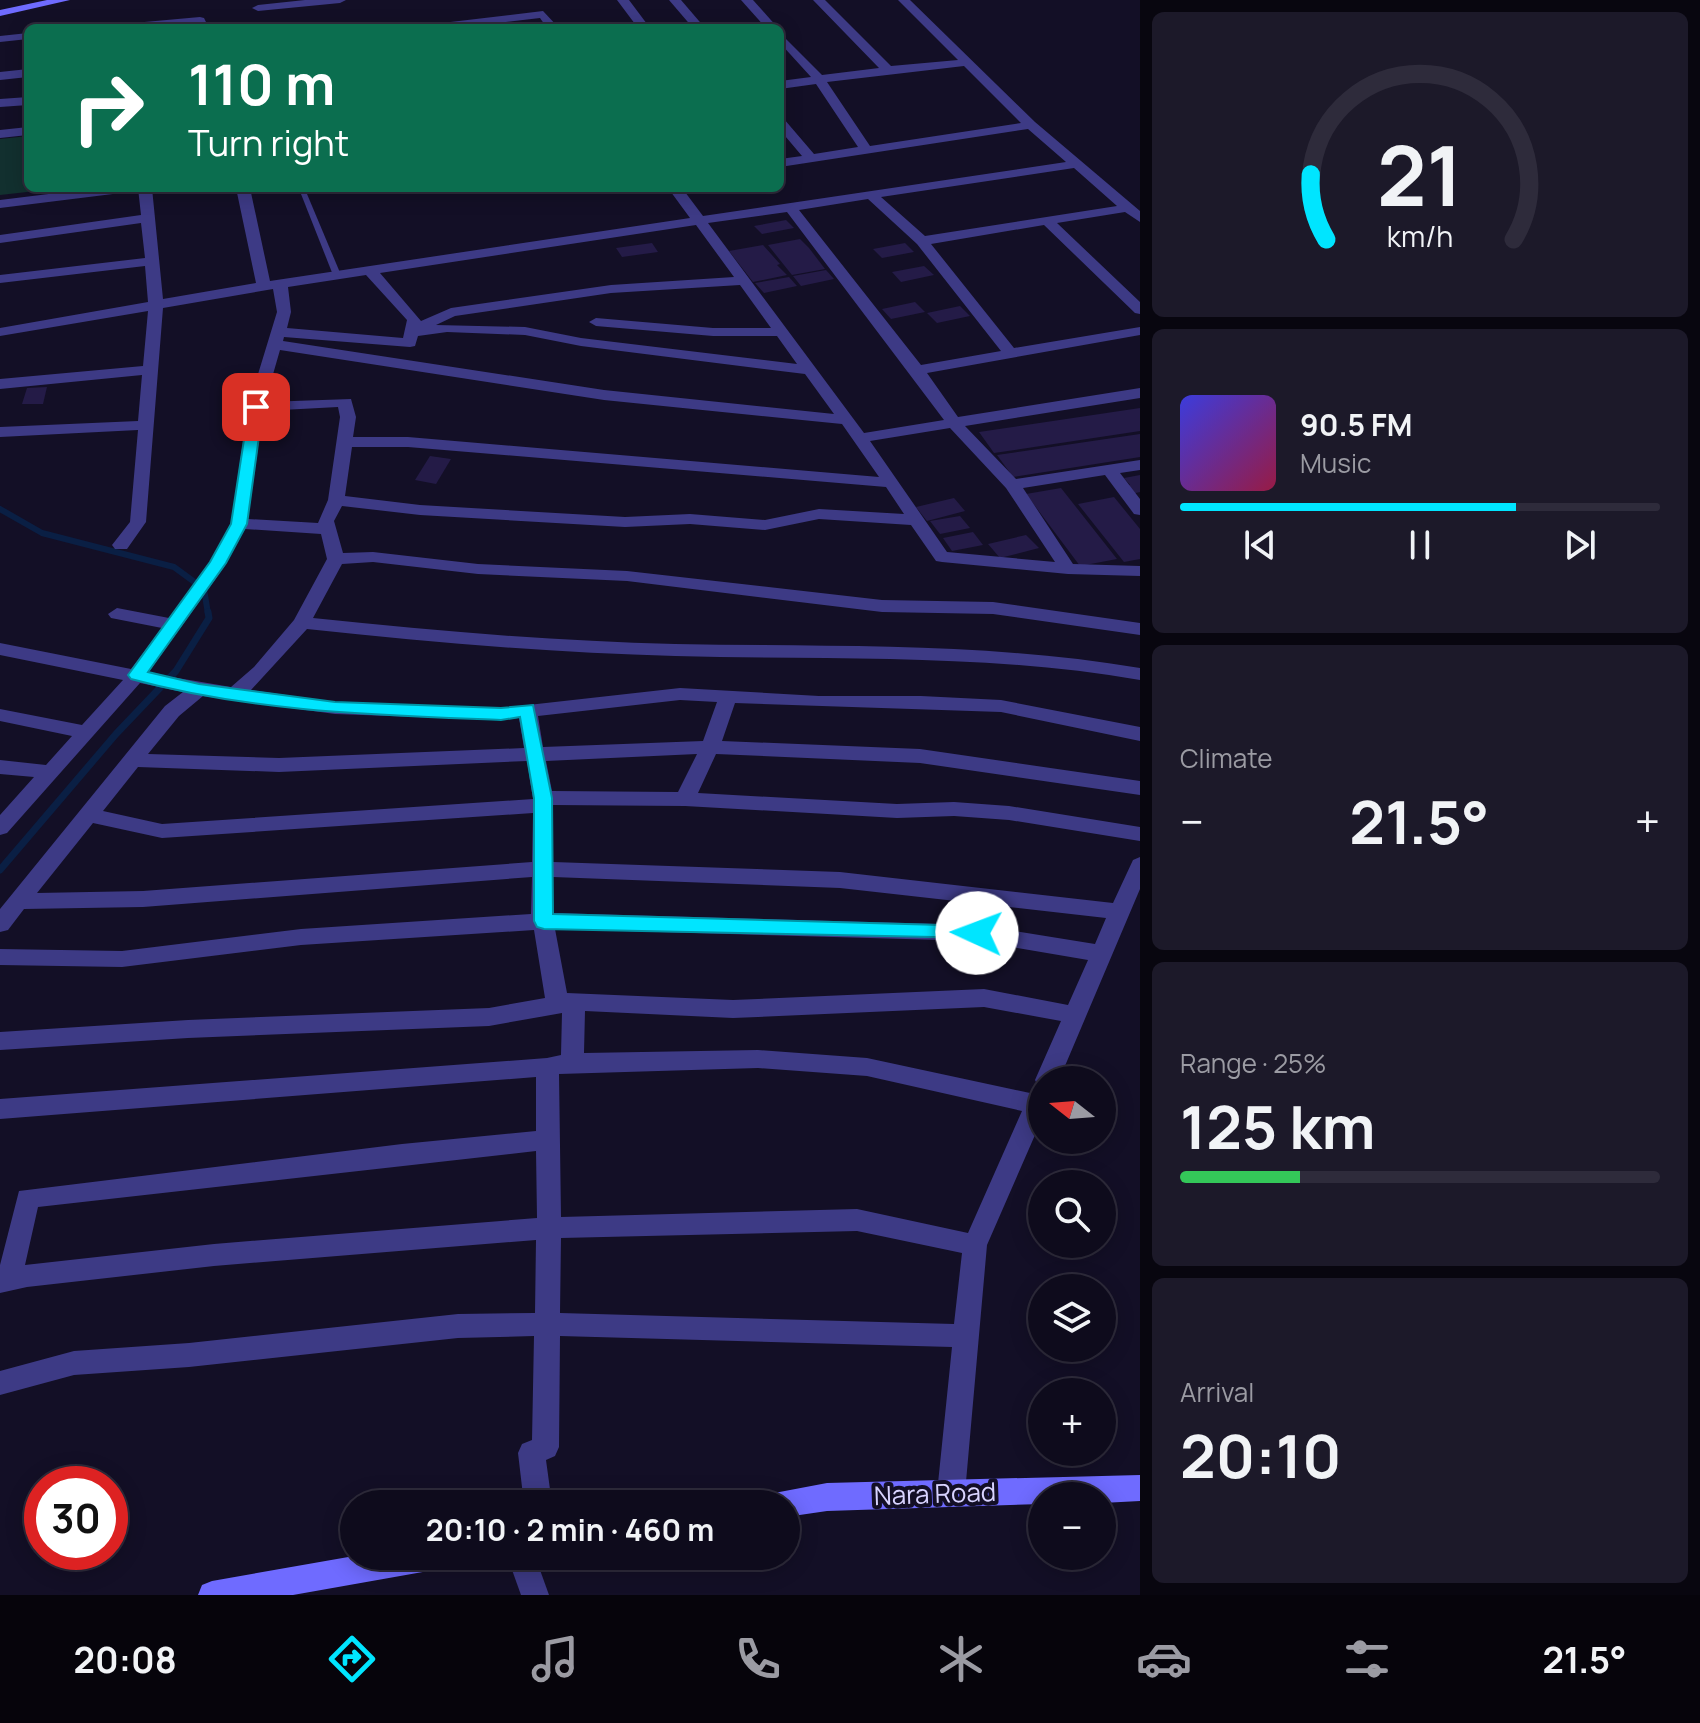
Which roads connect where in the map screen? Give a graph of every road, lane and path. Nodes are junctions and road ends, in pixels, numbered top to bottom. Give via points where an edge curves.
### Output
1 (25, 0) edge
2 (64, 0) edge
3 (340, 0) edge
4 (623, 0) edge
5 (675, 0) edge
6 (747, 0) edge
7 (819, 0) edge
8 (904, 0) edge
9 (291, 2) edge
10 (0, 5) edge
11 (258, 8) dead end
12 (0, 13) edge
13 (201, 19) edge
14 (151, 24) edge
15 (479, 24) edge
16 (550, 24) edge
17 (641, 24) edge
18 (696, 24) edge
19 (768, 24) edge
20 (24, 36) edge
21 (0, 39) edge
22 (784, 40) edge
23 (969, 62) junction
24 (888, 70) junction
25 (24, 73) edge
26 (0, 76) edge
27 (820, 80) junction
28 (784, 84) edge
29 (24, 101) edge
30 (0, 103) edge
31 (1031, 125) junction
32 (784, 127) edge
33 (24, 131) edge
34 (0, 134) edge
35 (866, 150) junction
36 (811, 158) junction
37 (784, 162) edge
38 (1077, 164) junction
39 (97, 192) edge
40 (145, 192) edge
41 (244, 192) edge
42 (678, 192) edge
43 (304, 194) dead end
44 (871, 195) junction
45 (0, 204) edge
46 (790, 207) junction
47 (1127, 208) junction
48 (148, 218) junction
49 (1140, 218) edge
50 (1046, 220) junction
51 (699, 221) junction
52 (0, 239) edge
53 (922, 241) junction
54 (151, 261) junction
55 (370, 271) junction
56 (337, 275) junction
57 (0, 279) edge
58 (743, 281) junction
59 (272, 285) junction
60 (156, 305) junction
61 (1140, 310) edge
62 (596, 322) dead end
63 (1140, 331) edge
64 (0, 332) edge
65 (781, 332) junction
66 (276, 338) junction
67 (410, 338) junction
68 (1011, 354) junction
69 (406, 365) junction
70 (150, 370) junction
71 (810, 370) junction
72 (917, 370) junction
73 (0, 384) edge
74 (1140, 393) edge
75 (256, 407) junction
76 (847, 420) junction
77 (954, 423) junction
78 (145, 425) junction
79 (0, 432) edge
80 (860, 438) junction
81 (343, 442) junction
82 (1140, 465) edge
83 (1109, 470) junction
84 (892, 483) junction
85 (1012, 485) junction
86 (336, 500) junction
87 (1140, 510) edge
88 (917, 520) junction
89 (239, 524) junction
90 (328, 529) junction
91 (121, 545) dead end
92 (336, 559) junction
93 (1068, 569) junction
94 (1140, 571) edge
95 (117, 614) dead end
96 (302, 623) junction
97 (174, 625) junction
98 (1140, 629) edge
99 (0, 649) edge
100 (1140, 674) edge
101 (137, 675) junction
102 (199, 689) junction
103 (235, 694) junction
104 (728, 697) junction
105 (527, 710) junction
106 (0, 715) edge
107 (87, 732) junction
108 (1140, 734) edge
109 (710, 747) junction
110 (535, 754) junction
111 (132, 760) junction
112 (0, 767) edge
113 (51, 772) junction
114 (1140, 788) edge
115 (685, 799) junction
116 (543, 802) junction
117 (88, 815) junction
118 (0, 828) edge
119 (1140, 834) edge
120 (1140, 865) edge
121 (541, 869) junction
122 (18, 901) junction
123 (1120, 912) junction
124 (544, 921) junction
125 (0, 924) edge
126 (1102, 954) junction
127 (0, 957) edge
128 (574, 1002) junction
129 (1075, 1015) junction
130 (0, 1041) edge
131 (572, 1062) junction
132 (1053, 1066) edge
133 (547, 1067) junction
134 (1028, 1096) edge
135 (0, 1109) edge
136 (1028, 1123) edge
137 (548, 1140) junction
138 (549, 1228) junction
139 (975, 1245) junction
140 (4, 1281) edge
141 (547, 1324) junction
142 (966, 1336) junction
143 (0, 1383) edge
144 (1140, 1488) edge
145 (536, 1490) edge
146 (951, 1493) junction
147 (800, 1501) edge
148 (354, 1570) edge
149 (526, 1570) edge
150 (212, 1595) edge
151 (535, 1595) edge

1 - 10 main road
2 - 12 main road
3 - 9 street
4 - 17 street
5 - 18 street
6 - 19 street
7 - 24 street
8 - 23 street
9 - 11 street
13 - 14 street
15 - 16 street via 543,14
20 - 21 street
22 - 27 street
23 - 24 street
23 - 31 street
24 - 27 street
25 - 26 street
27 - 28 street
27 - 35 street
29 - 30 street
31 - 35 street
31 - 38 street
32 - 36 street
33 - 34 street
35 - 36 street
36 - 37 street
38 - 44 street
38 - 47 street
39 - 45 street
40 - 48 street
41 - 59 street
42 - 51 street
43 - 56 lane
44 - 46 street
44 - 53 street
46 - 51 street
46 - 72 street
47 - 49 street
47 - 50 street
48 - 52 street
48 - 54 street
50 - 53 street
50 - 61 street
51 - 55 street
51 - 58 street
53 - 68 street
54 - 57 street
54 - 60 street
55 - 56 street
55 - 67 street via 414,319
56 - 59 street
58 - 65 street
58 - 67 street via 611,289 451,312
59 - 60 street
59 - 66 street via 284,312
60 - 64 street
60 - 70 street
62 - 65 street
63 - 68 street
65 - 71 street
66 - 67 street
66 - 69 street
66 - 75 street
67 - 69 street
67 - 71 street via 447,328 525,331
68 - 72 street
69 - 76 street via 647,401
70 - 73 street
70 - 78 street
71 - 76 street
72 - 77 street
74 - 77 street
75 - 81 street via 345,402
75 - 89 street
76 - 80 street
77 - 80 street
77 - 85 street
78 - 79 street
78 - 91 street via 138,522
80 - 84 street
81 - 84 street via 408,442
81 - 86 street
82 - 83 street
83 - 85 street
83 - 87 street
84 - 88 street
85 - 93 street
86 - 88 street via 625,522 690,519 765,525 819,514
86 - 90 street via 326,521
88 - 93 street via 942,557
89 - 90 street
89 - 97 street
90 - 92 street
92 - 96 street
92 - 98 street via 373,557 478,569 611,575 882,606 993,608
93 - 94 street
95 - 97 street
96 - 100 street via 545,646 975,655
96 - 103 street
97 - 101 street
99 - 101 street
101 - 102 street
101 - 107 street
102 - 103 street
102 - 111 street via 172,711
103 - 105 street via 335,708 501,714
104 - 105 street via 680,694
104 - 108 street via 1001,706
104 - 109 street
105 - 110 street
106 - 107 street
107 - 113 street
109 - 110 street
109 - 114 street via 920,756
109 - 115 street
110 - 111 street via 279,765
110 - 116 street
111 - 117 street
112 - 113 street
113 - 118 street
115 - 116 street
115 - 119 street via 1009,813
116 - 117 street via 162,831
116 - 121 street
117 - 122 street
120 - 123 street
121 - 122 street via 143,899
121 - 123 street via 840,880
121 - 124 street
122 - 125 street
123 - 126 street
124 - 126 street via 977,933
124 - 127 street via 301,937 122,959
124 - 128 street via 557,1002
126 - 129 street
128 - 129 street via 733,1009 984,998
128 - 130 street via 489,1017
128 - 131 street
129 - 132 street
131 - 133 street
131 - 134 street via 758,1059 867,1067
133 - 135 street
133 - 137 street
136 - 139 street
137 - 138 street
137 - 140 street via 28,1198
138 - 139 street via 857,1220
138 - 140 street via 214,1255
138 - 141 street
139 - 142 street
141 - 142 street
141 - 143 street via 458,1326 74,1363
141 - 145 street via 545,1447 532,1453
142 - 146 street
144 - 146 main road, Nara Road
146 - 147 main road, Nara Road
148 - 150 main road
149 - 151 street

